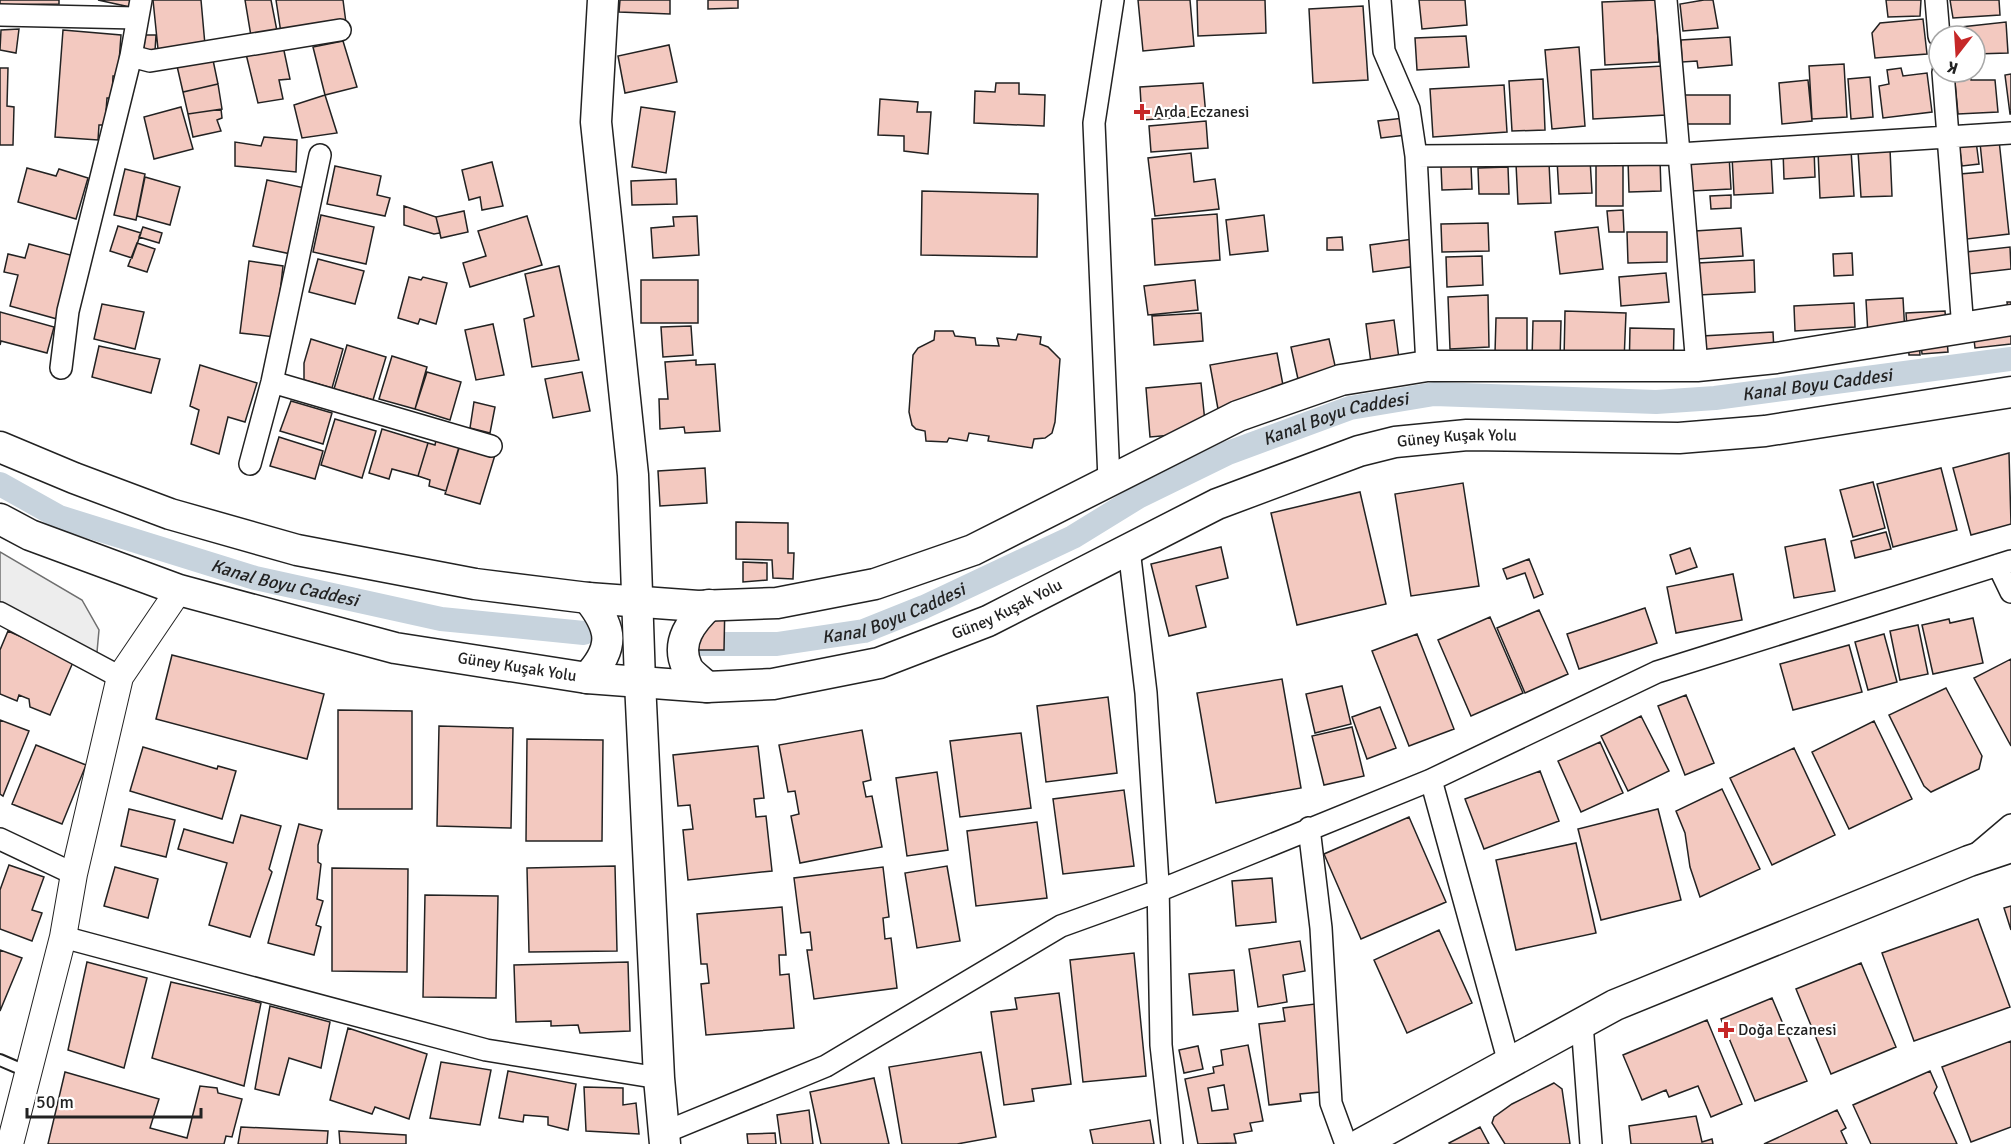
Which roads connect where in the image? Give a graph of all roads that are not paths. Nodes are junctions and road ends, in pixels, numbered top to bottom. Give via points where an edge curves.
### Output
1 (603, 0) edge
2 (1113, 0) edge
3 (1380, 0) edge
4 (1666, 0) edge
5 (1936, 0) edge
6 (139, 9) edge
7 (0, 15) edge
8 (1938, 24) edge
9 (340, 30) dead end
10 (130, 56) junction
11 (1944, 84) edge
12 (2011, 133) edge
13 (1949, 139) junction
14 (1679, 154) junction
15 (320, 155) dead end
16 (1416, 156) junction
17 (2011, 320) edge
18 (1963, 329) junction
19 (1427, 366) junction
20 (1697, 366) junction
21 (61, 368) dead end
22 (272, 382) junction
23 (2011, 392) edge
24 (491, 446) dead end
25 (0, 447) edge
26 (250, 464) dead end
27 (1109, 480) junction
28 (0, 519) edge
29 (1129, 549) junction
30 (2004, 563) edge
31 (179, 590) junction
32 (2011, 592) edge
33 (588, 598) junction
34 (639, 602) junction
35 (709, 605) junction
36 (0, 614) edge
37 (120, 677) junction
38 (586, 678) junction
39 (640, 682) junction
40 (707, 687) junction
41 (1431, 780) junction
42 (2011, 825) edge
43 (1309, 828) junction
44 (0, 839) edge
45 (2011, 848) edge
46 (1969, 861) junction
47 (74, 874) junction
48 (1158, 891) junction
49 (63, 937) junction
50 (1582, 1023) junction
51 (0, 1060) edge
52 (1509, 1063) junction
53 (28, 1072) junction
54 (659, 1078) junction
55 (664, 1139) edge
56 (10, 1144) edge
57 (1172, 1144) edge
58 (1347, 1144) edge
59 (1361, 1144) edge
60 (1591, 1144) edge

1 - 34 main road via 596,122 633,475
2 - 27 street via 1094,123
3 - 16 street via 1384,51 1409,109
4 - 14 street
5 - 8 street
6 - 7 street
6 - 10 street
9 - 10 street via 150,62
10 - 21 street via 68,311
11 - 13 street
12 - 13 street
13 - 14 street
13 - 18 street
14 - 16 street
14 - 20 street
15 - 22 street
16 - 19 street
17 - 18 main road
18 - 20 main road
19 - 20 main road
19 - 27 main road via 1341,380 1238,416
22 - 24 street
22 - 26 street
23 - 29 main road, Güney Kuşak Yolu via 1765,431 1679,438 1467,435 1395,442 1359,451 1217,504
25 - 33 main road via 170,514 297,550 475,584
27 - 35 main road via 973,550 874,584 777,603
28 - 31 main road, Güney Kuşak Yolu via 30,536
29 - 40 main road, Güney Kuşak Yolu via 988,621 879,663 773,684
29 - 48 street via 1146,693
30 - 32 street
30 - 41 street via 1657,672
31 - 37 street
31 - 38 main road, Güney Kuşak Yolu via 395,648
33 - 34 main road
33 - 38 main road via 603,617 608,640 601,662
34 - 35 main road
34 - 39 main road
35 - 40 main road via 690,623 682,646 687,668
36 - 37 street
37 - 47 street
38 - 39 main road, Güney Kuşak Yolu
39 - 40 main road, Güney Kuşak Yolu
39 - 54 main road
41 - 43 street
41 - 52 street
42 - 46 street
43 - 48 street
43 - 58 street via 1321,928 1331,1103
44 - 47 street
45 - 46 main road
46 - 50 main road via 1615,1005
47 - 49 street
48 - 55 street via 1061,926 826,1066
48 - 57 street via 1161,1045
49 - 53 street
49 - 54 street via 486,1050
50 - 52 main road
50 - 60 street
51 - 53 lane
52 - 59 main road
53 - 56 street
54 - 55 main road

